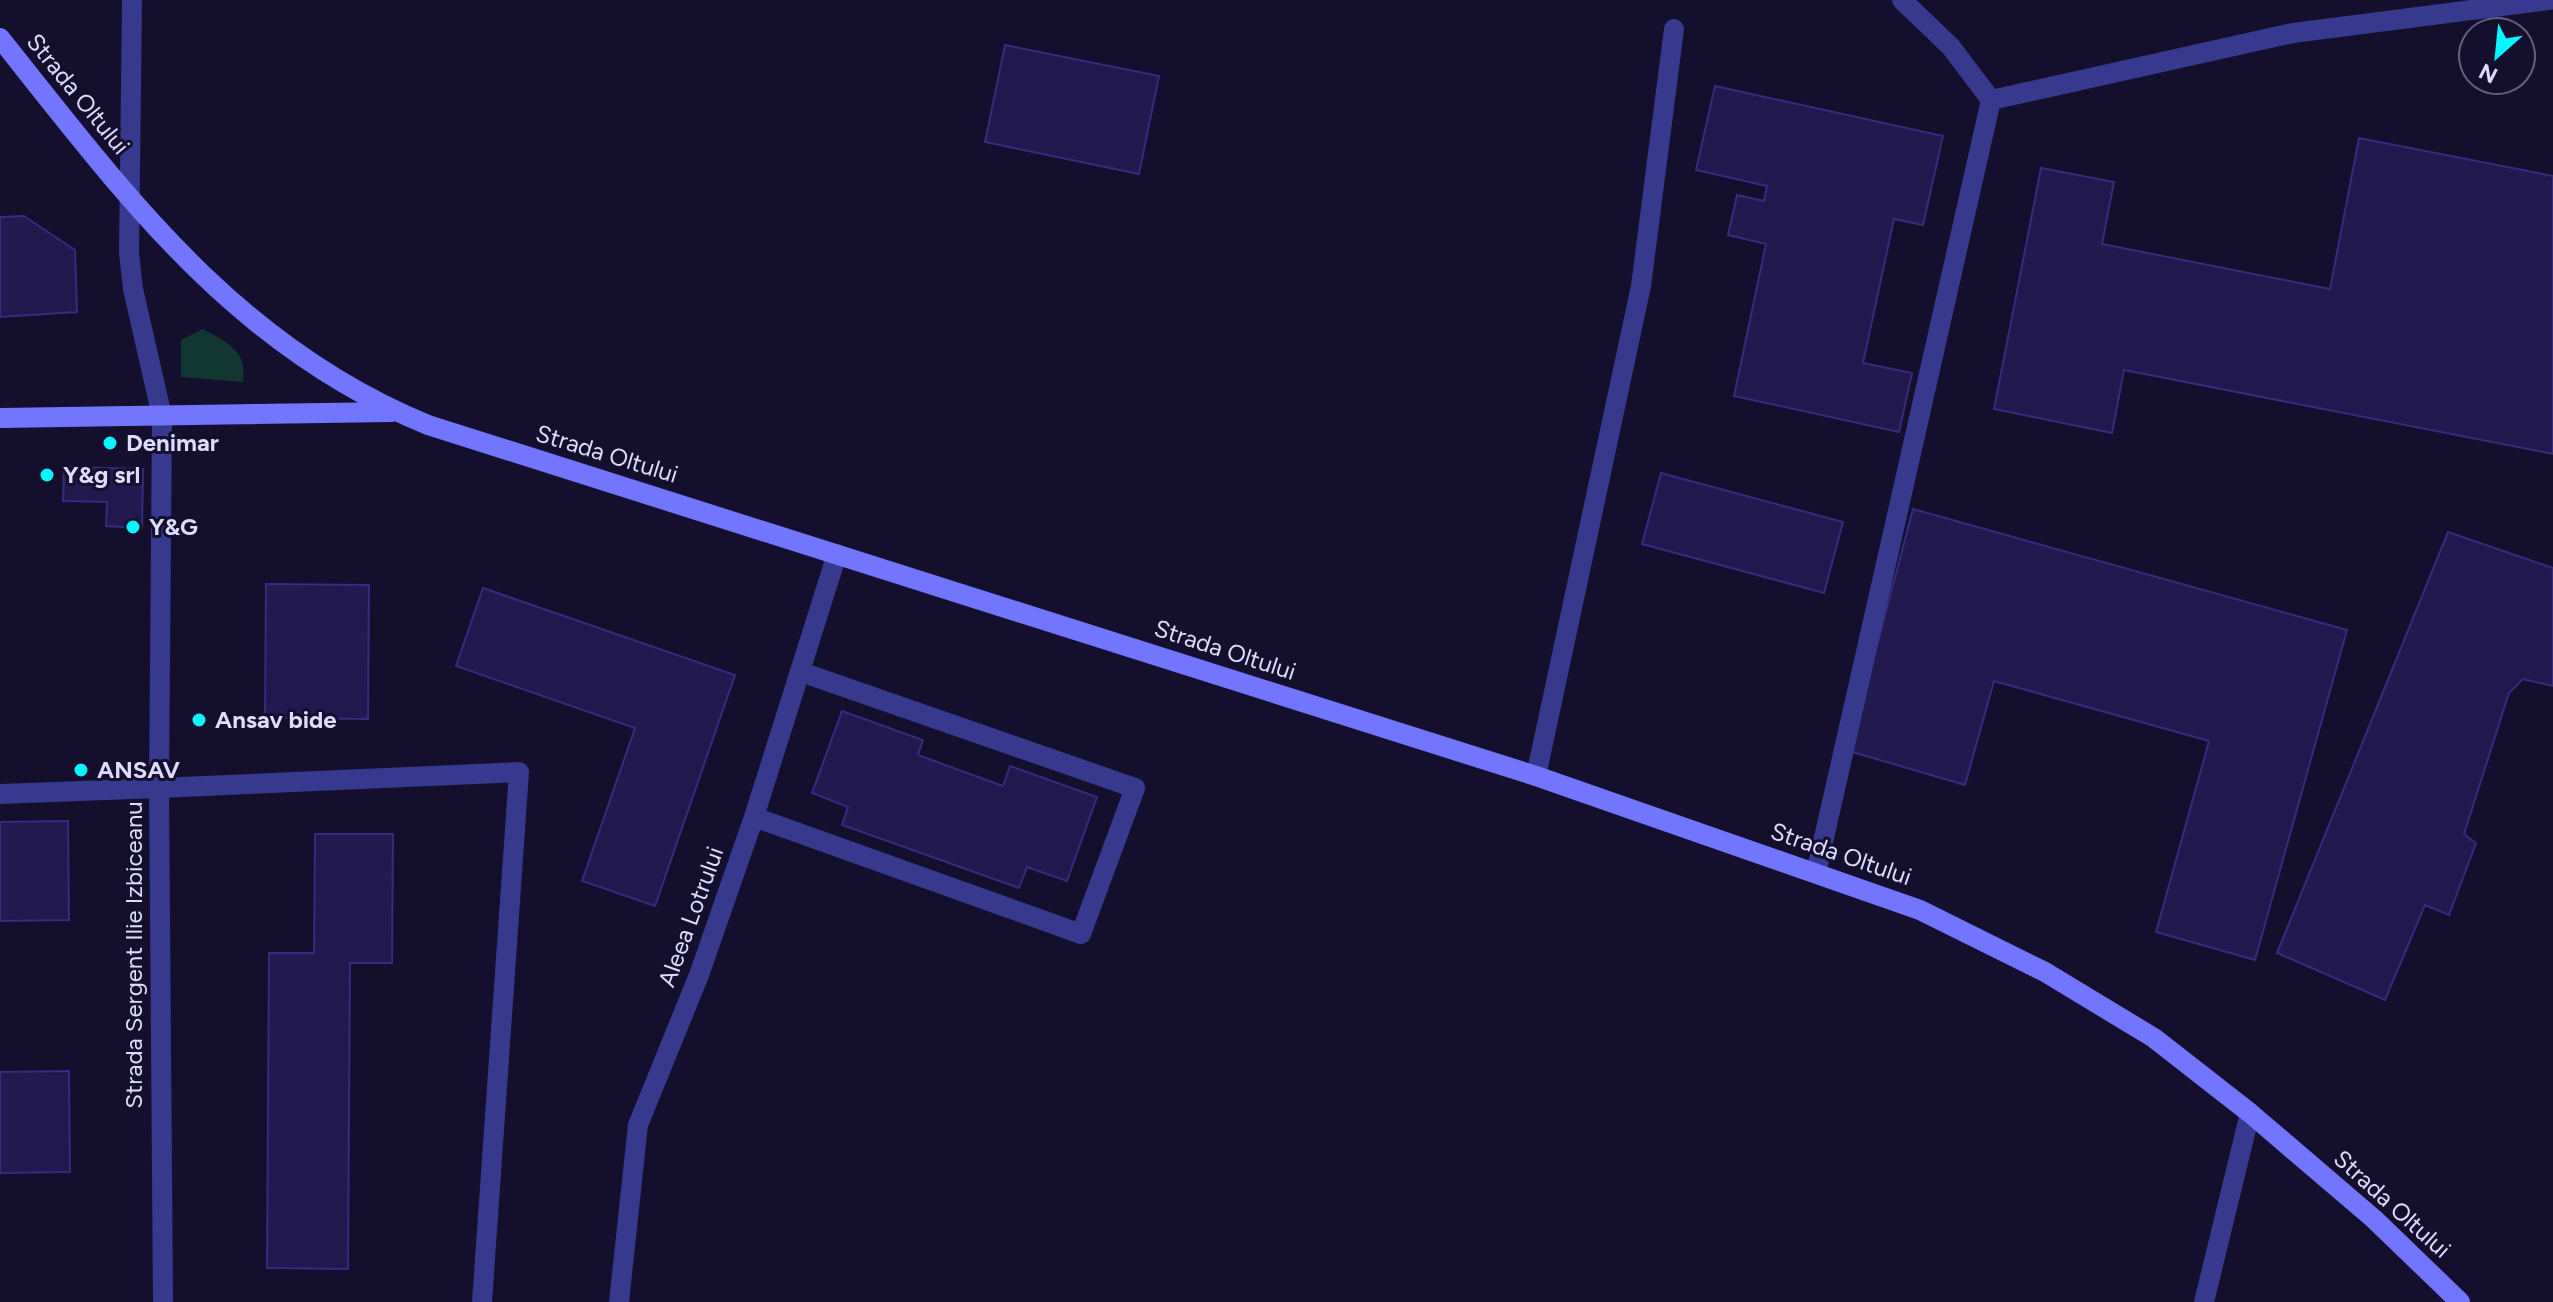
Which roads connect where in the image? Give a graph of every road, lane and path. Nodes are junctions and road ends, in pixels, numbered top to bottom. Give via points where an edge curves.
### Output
1 (132, 0) edge
2 (1902, 0) edge
3 (2549, 0) edge
4 (1674, 29) dead end
5 (0, 38) edge
6 (1991, 100) junction
7 (130, 200) junction
8 (395, 412) junction
9 (162, 416) junction
10 (0, 418) edge
11 (837, 554) junction
12 (801, 672) junction
13 (1536, 776) junction
14 (159, 788) junction
15 (0, 794) edge
16 (754, 817) junction
17 (1816, 873) junction
18 (2250, 1113) junction
19 (163, 1302) edge
20 (482, 1302) edge
21 (619, 1302) edge
22 (2204, 1302) edge
23 (2460, 1302) edge

1 - 7 street, Strada Sergent Ilie Izbiceanu
2 - 6 street via 1951,47
3 - 6 street via 2293,33
4 - 13 street via 1641,286
5 - 7 main road, Strada Oltului
6 - 17 street
7 - 8 main road, Strada Oltului via 194,270 257,324 319,369
7 - 9 street, Strada Sergent Ilie Izbiceanu via 133,289
8 - 9 main road
8 - 11 main road, Strada Oltului
9 - 10 main road
9 - 14 street, Strada Sergent Ilie Izbiceanu
11 - 12 street, Aleea Lotrului
11 - 13 main road, Strada Oltului
12 - 16 street, Aleea Lotrului
12 - 16 street via 1135,788 1081,934
13 - 17 main road, Strada Oltului
14 - 15 street
14 - 19 street, Strada Sergent Ilie Izbiceanu
14 - 20 street via 519,772
16 - 21 street, Aleea Lotrului via 699,975 638,1125
17 - 18 main road, Strada Oltului via 1920,910 2045,972 2154,1038
18 - 22 street
18 - 23 main road, Strada Oltului via 2374,1219

